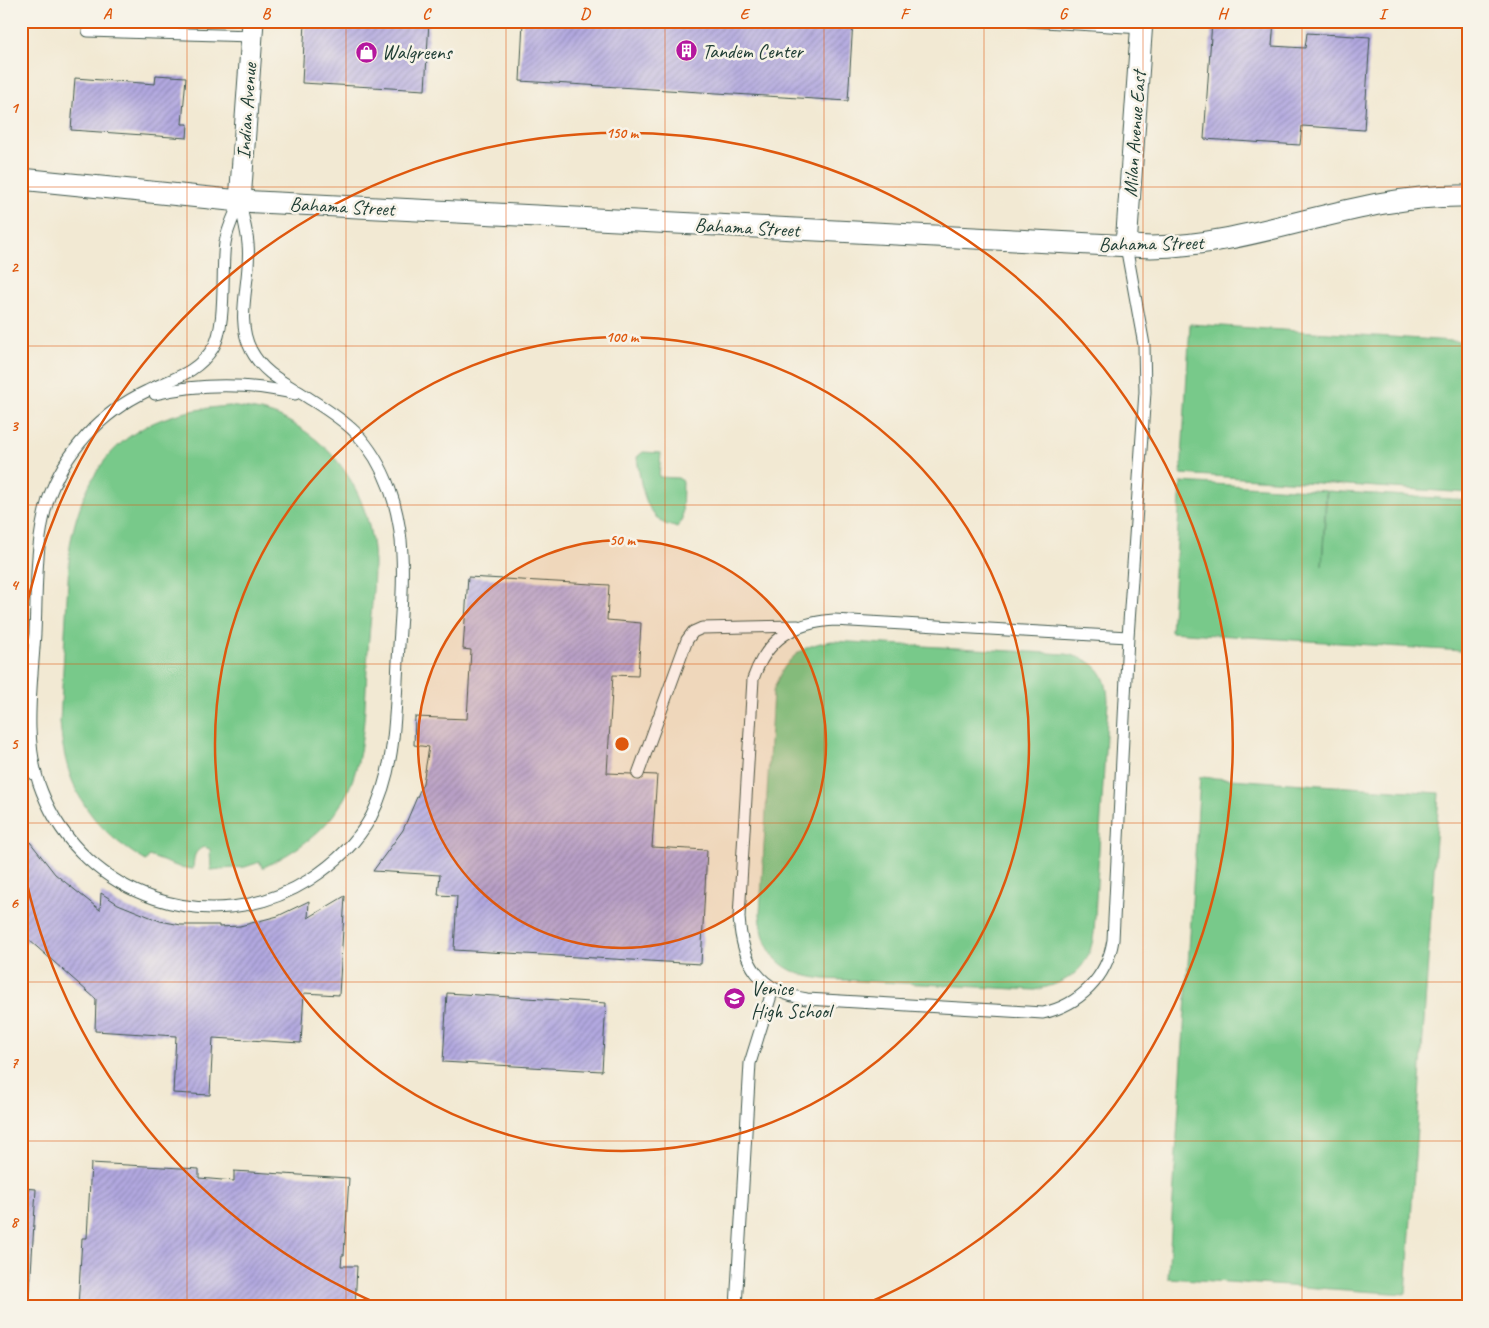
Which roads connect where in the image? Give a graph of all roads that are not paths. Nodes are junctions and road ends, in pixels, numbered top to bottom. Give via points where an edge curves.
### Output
1 (1028, 21) edge
2 (1142, 24) edge
3 (252, 28) edge
4 (88, 31) dead end
5 (21, 179) edge
6 (1468, 196) edge
7 (240, 201) junction
8 (1126, 246) junction
9 (122, 405) junction
10 (320, 405) junction
11 (799, 626) junction
12 (1128, 638) junction
13 (34, 648) junction
14 (21, 676) edge
15 (21, 758) edge
16 (638, 774) dead end
17 (36, 776) junction
18 (773, 989) junction
19 (736, 1307) edge

1 - 2 lane
2 - 8 street, Milan Avenue East
3 - 4 lane
3 - 7 street, Indian Avenue
5 - 7 street, Bahama Street
6 - 8 street, Bahama Street via 1382,202 1257,234 1197,245
7 - 8 street, Bahama Street
7 - 9 lane via 225,238 219,328 214,347 189,373
7 - 10 lane via 249,246 244,315 248,346 259,364 276,379
8 - 12 lane via 1144,345 1145,392
9 - 10 lane via 169,391 212,386 276,390
9 - 13 lane via 85,436 48,500 39,553
10 - 17 lane via 355,432 379,465 394,502 402,548 403,591 392,745 384,786 370,820 359,836 331,865 296,888 252,904 227,908 188,907 147,897 127,888 88,860 48,808
11 - 12 lane via 834,620
11 - 16 lane via 702,628 693,632 687,640
11 - 18 lane via 777,639 762,657 753,679 740,932 753,968
12 - 18 lane via 1113,940 1105,967 1086,992 1057,1009 1034,1013 808,999
13 - 14 lane
13 - 17 lane via 30,728
15 - 17 lane
18 - 19 lane via 750,1063

